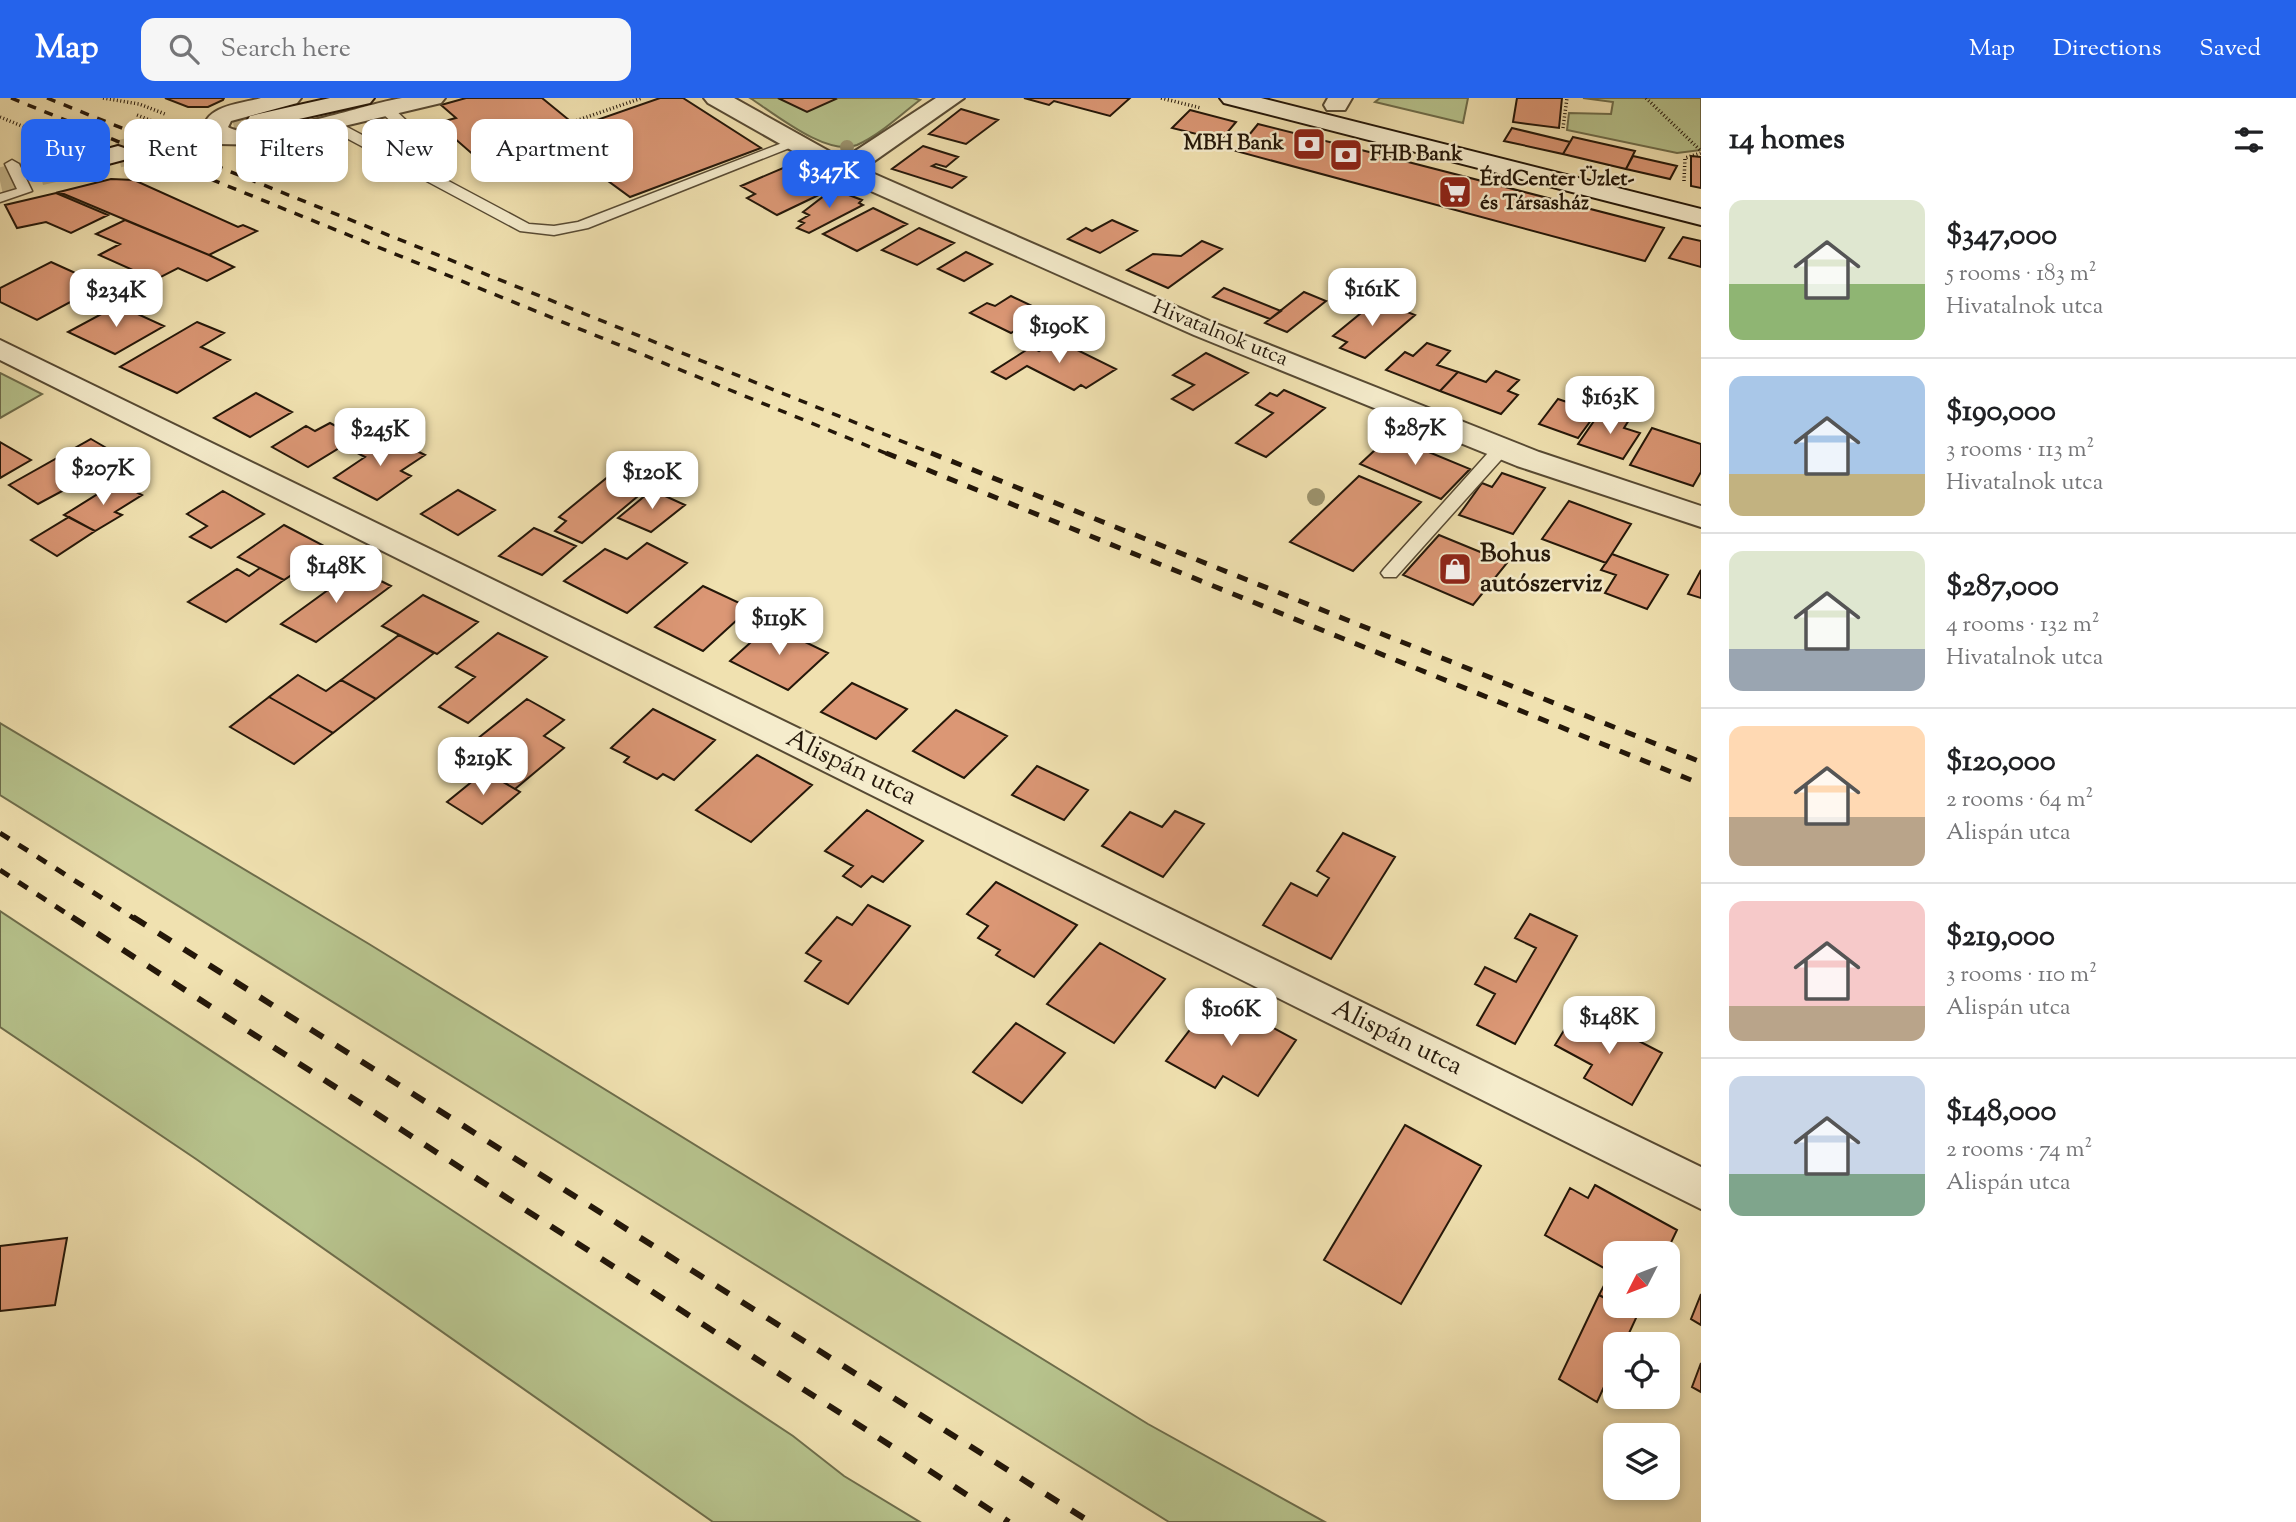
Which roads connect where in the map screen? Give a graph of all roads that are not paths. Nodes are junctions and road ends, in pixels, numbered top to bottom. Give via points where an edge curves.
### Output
1 (289, 98) edge
2 (362, 98) edge
3 (433, 98) edge
4 (716, 98) edge
5 (952, 98) edge
6 (1232, 98) edge
7 (386, 109) junction
8 (268, 119) tunnel mouth
9 (345, 119) edge
10 (397, 119) edge
11 (348, 133) edge
12 (236, 140) edge
13 (795, 144) junction
14 (7, 163) edge
15 (1491, 163) junction
16 (844, 170) junction
17 (1692, 194) edge
18 (0, 198) edge
19 (1701, 217) edge
20 (0, 349) edge
21 (1502, 448) junction
22 (1701, 517) edge
23 (1390, 573) dead end
24 (1701, 1189) edge

1 - 12 street via 216,121 215,130
2 - 8 street
3 - 7 street
4 - 13 street, Hivatalnok utca
5 - 16 street
6 - 15 street
7 - 9 street
7 - 10 lane
11 - 13 lane via 525,228 542,231 583,225
13 - 16 street, Hivatalnok utca
14 - 18 lane via 25,191
15 - 17 street
15 - 19 street
16 - 21 street, Hivatalnok utca via 1204,329
20 - 24 street, Alispán utca
21 - 22 street, Hivatalnok utca
21 - 23 lane

